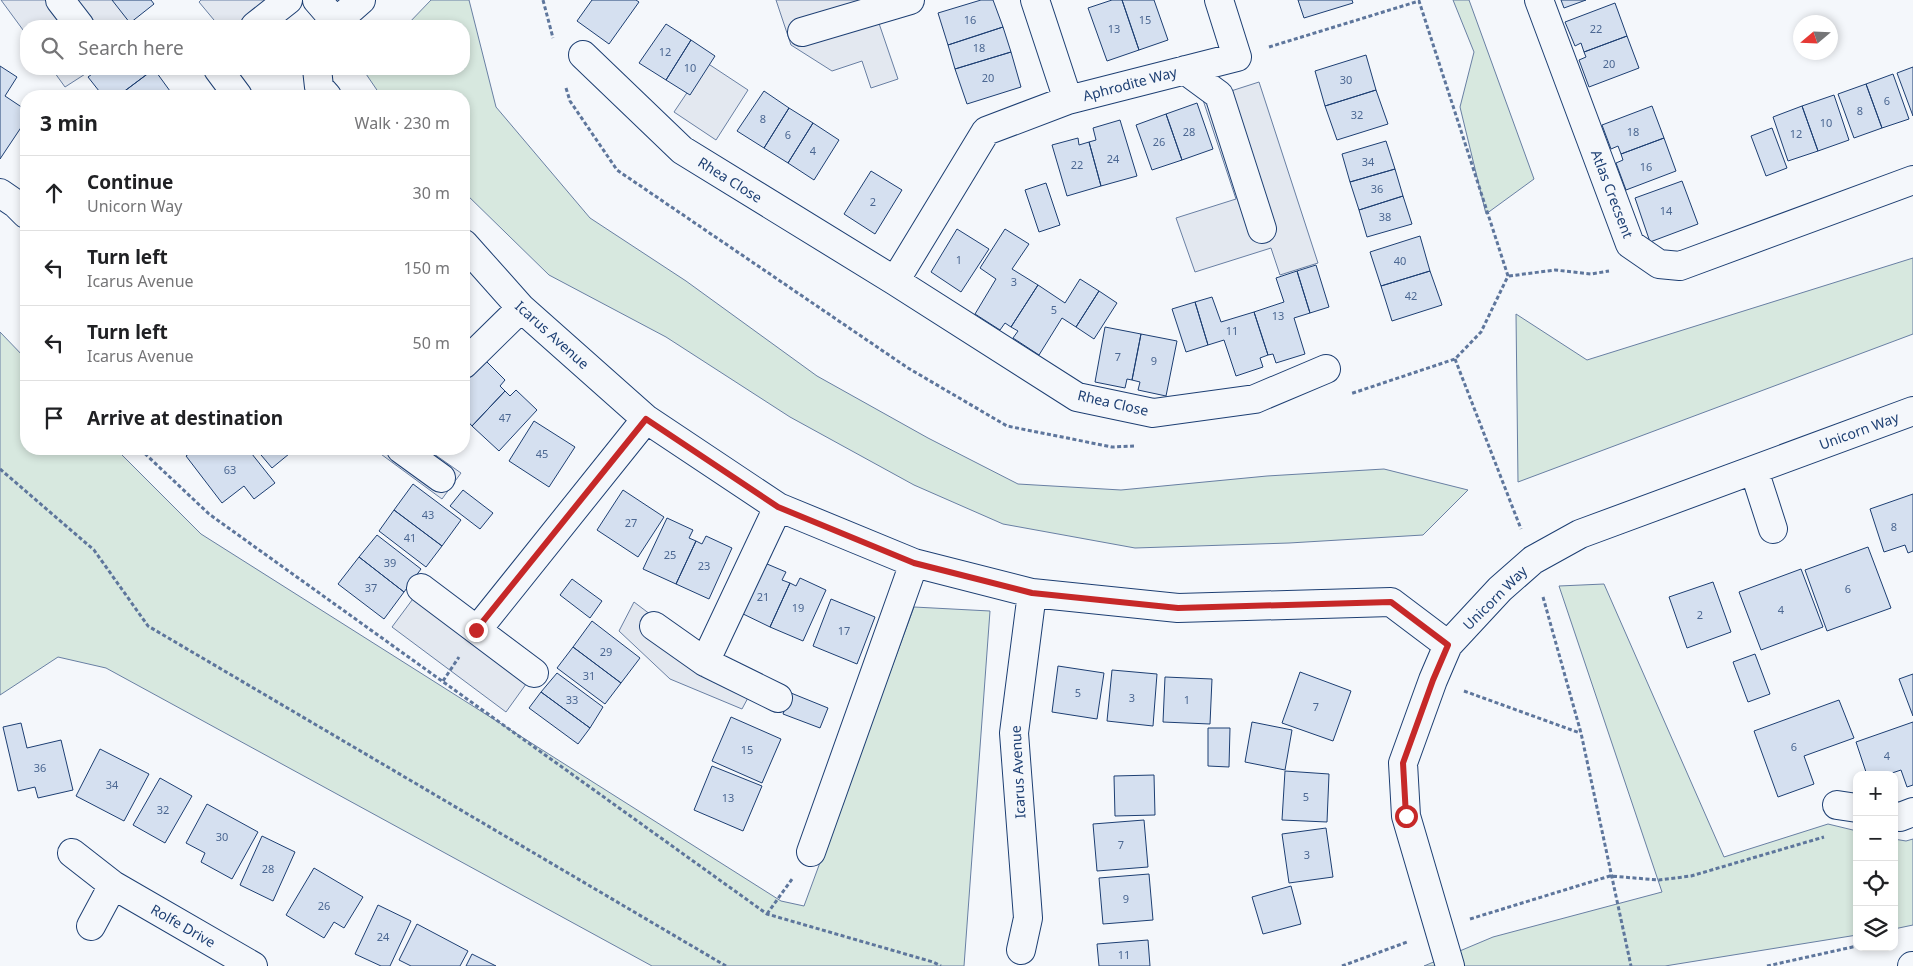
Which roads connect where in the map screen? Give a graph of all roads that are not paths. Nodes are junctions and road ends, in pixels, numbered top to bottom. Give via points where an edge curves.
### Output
1 (60, 0) edge
2 (288, 0) edge
3 (317, 0) edge
4 (361, 0) edge
5 (910, 0) edge
6 (1035, 0) edge
7 (1219, 0) edge
8 (1539, 0) edge
9 (75, 20) edge
10 (263, 20) edge
11 (332, 20) edge
12 (339, 20) edge
13 (802, 32) dead end
14 (583, 55) dead end
15 (1185, 70) junction
16 (222, 75) edge
17 (234, 90) edge
18 (1068, 100) junction
19 (1913, 180) edge
20 (0, 193) edge
21 (20, 208) edge
22 (1262, 230) dead end
23 (470, 251) edge
24 (895, 281) junction
25 (521, 308) junction
26 (470, 358) edge
27 (1326, 369) dead end
28 (1913, 411) edge
29 (646, 419) junction
30 (409, 455) edge
31 (1754, 470) junction
32 (441, 478) dead end
33 (778, 507) junction
34 (1773, 529) dead end
35 (914, 563) junction
36 (421, 588) dead end
37 (1032, 593) junction
38 (654, 626) dead end
39 (476, 630) junction
40 (1448, 645) junction
41 (705, 662) junction
42 (534, 673) dead end
43 (778, 698) dead end
44 (1913, 812) edge
45 (1898, 817) edge
46 (811, 852) road end
47 (72, 853) dead end
48 (112, 886) junction
49 (91, 926) dead end
50 (1021, 950) dead end
51 (253, 966) edge
52 (1450, 966) edge

1 - 9 street
2 - 10 street
3 - 11 street
4 - 12 street
5 - 13 street
6 - 18 street, Aphrodite Way
7 - 15 street, Aphrodite Way via 1237,57
8 - 19 street, Atlas Crecsent via 1630,244 1659,264 1680,266
14 - 24 street, Rhea Close via 682,150
15 - 18 street, Aphrodite Way
15 - 22 street via 1219,95
16 - 17 street
18 - 24 street via 986,131
20 - 21 street
23 - 25 street, Icarus Avenue
24 - 27 street, Rhea Close via 1077,397 1153,413 1255,399
25 - 26 street
25 - 29 street, Icarus Avenue
28 - 31 street, Unicorn Way
29 - 33 street, Icarus Avenue
29 - 39 street
30 - 32 street
31 - 34 street
31 - 40 street, Unicorn Way via 1580,534 1533,560 1500,589
33 - 35 street, Icarus Avenue
33 - 41 street
35 - 37 street, Icarus Avenue
35 - 46 street
36 - 39 street
37 - 40 street, Icarus Avenue via 1178,608 1391,602
37 - 50 street, Icarus Avenue via 1014,733 1028,918
38 - 41 street
39 - 42 street
40 - 52 street, Unicorn Way via 1403,763 1406,816
41 - 43 street
44 - 45 street
47 - 48 street, Rolfe Drive
48 - 49 street
48 - 51 street, Rolfe Drive

